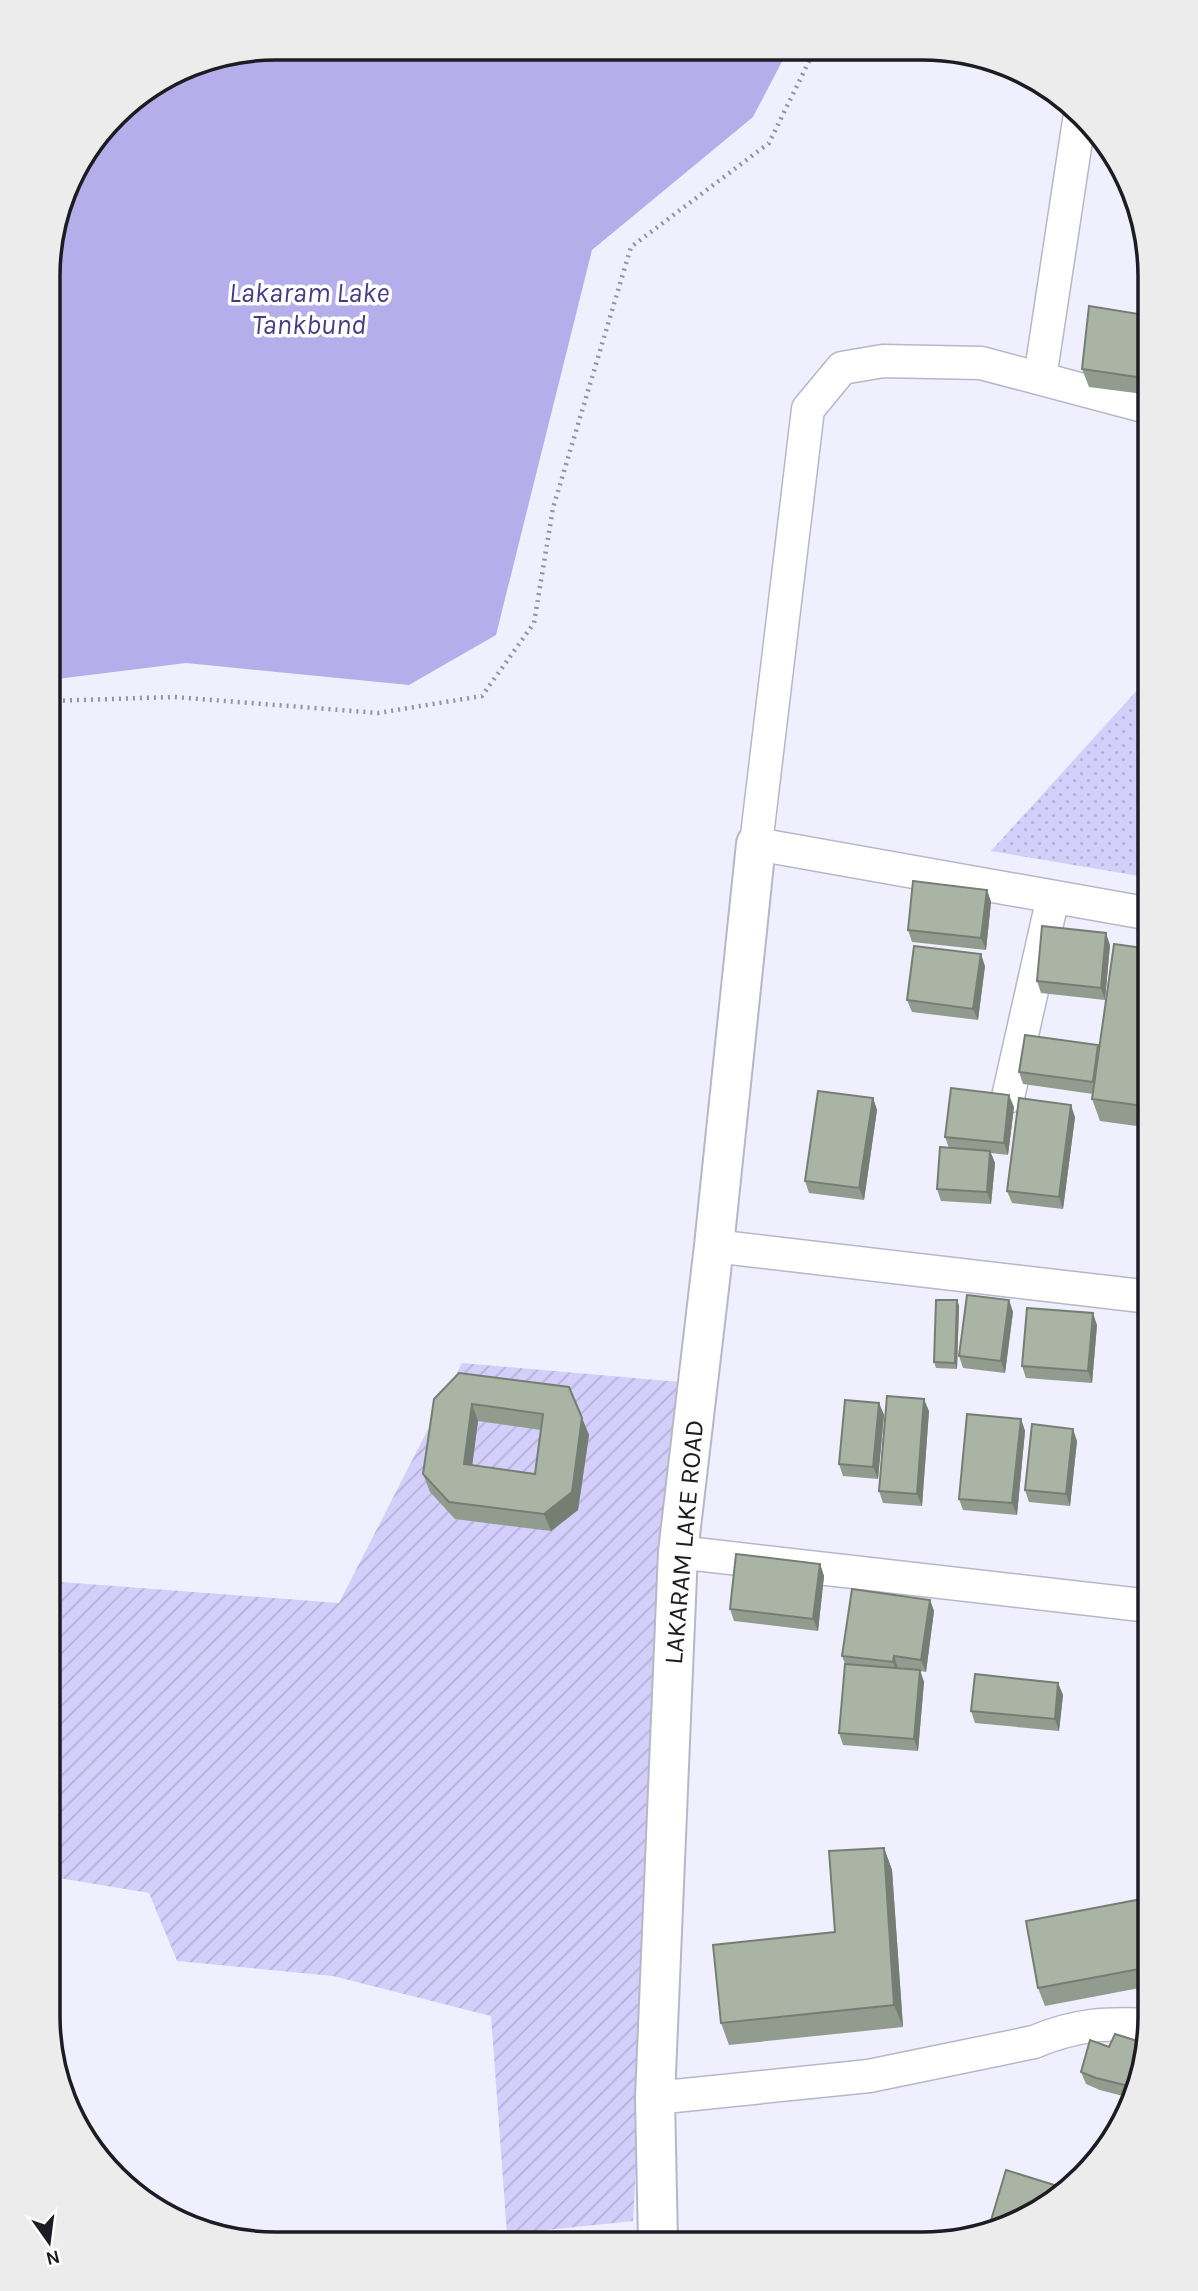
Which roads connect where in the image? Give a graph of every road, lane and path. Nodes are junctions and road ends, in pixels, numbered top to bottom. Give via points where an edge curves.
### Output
1 (810, 60) edge
2 (1078, 126) edge
3 (1040, 378) junction
4 (1138, 404) edge
5 (60, 701) edge
6 (756, 844) junction
7 (1053, 897) junction
8 (1138, 912) edge
9 (1009, 1097) edge
10 (714, 1246) junction
11 (1138, 1296) edge
12 (678, 1552) junction
13 (1138, 1605) edge
14 (1138, 2024) edge
15 (655, 2098) junction
16 (658, 2232) edge

1 - 5 path via 769,143 631,247 553,508 534,622 482,696 378,713 174,697
2 - 3 street
3 - 4 street
3 - 6 street via 981,363 883,361 842,368 808,409
6 - 7 street
6 - 10 street, LAKARAM LAKE ROAD
7 - 8 street
7 - 9 street
10 - 11 street
10 - 12 street, LAKARAM LAKE ROAD
12 - 13 street
12 - 15 street, LAKARAM LAKE ROAD
14 - 15 street via 1106,2023 1056,2032 1034,2042 869,2076
15 - 16 street, LAKARAM LAKE ROAD

